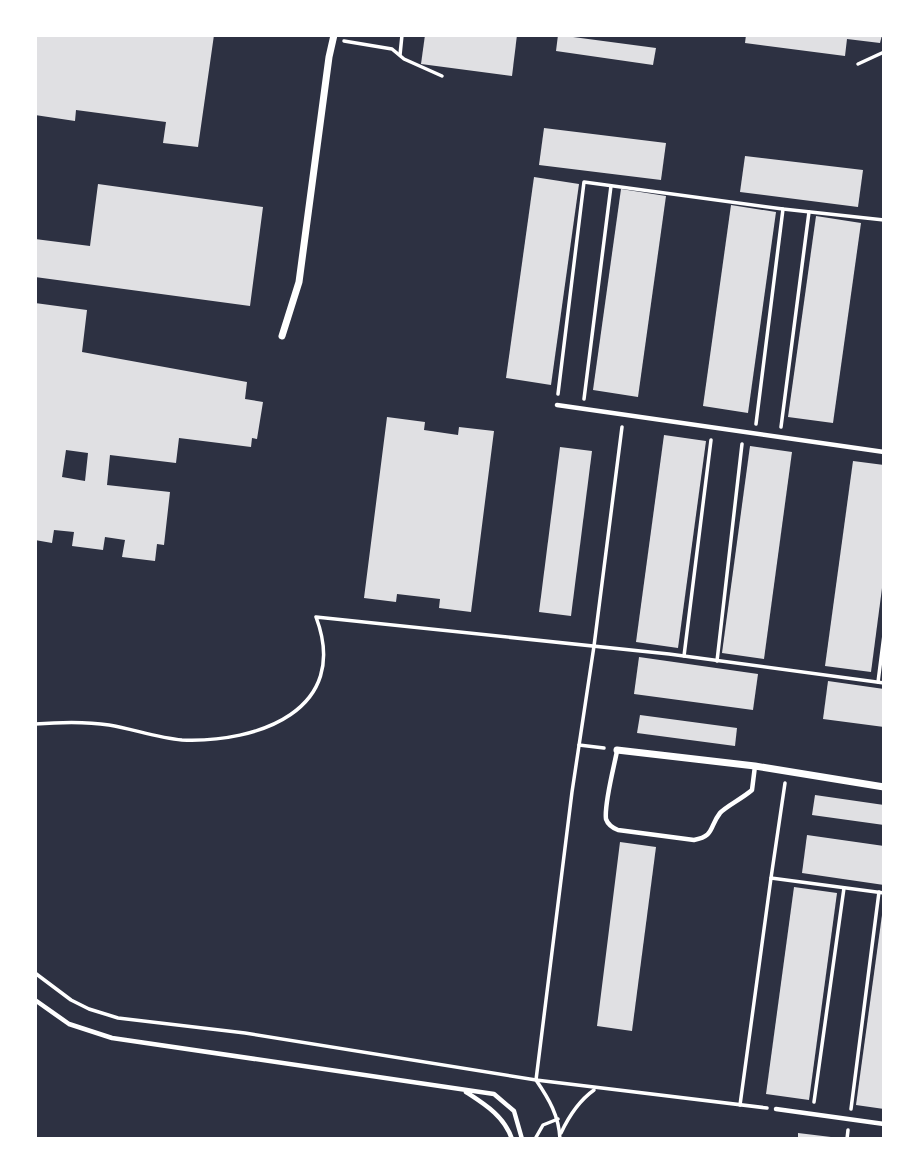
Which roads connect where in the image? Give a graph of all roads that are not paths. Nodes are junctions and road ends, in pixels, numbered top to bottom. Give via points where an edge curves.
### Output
1 (333, 37) edge
2 (282, 336) dead end
3 (557, 405) road end
4 (884, 452) edge
5 (617, 750) joint
6 (755, 766) junction
7 (884, 787) edge
8 (35, 1000) edge
9 (463, 1090) junction
10 (776, 1109) road end
11 (884, 1124) edge
12 (512, 1139) edge
13 (522, 1139) edge

1 - 2 street via 299,282
3 - 4 lane
5 - 6 street
5 - 6 lane via 607,807 609,824 618,830 694,840 710,833 722,810 752,790
6 - 7 street
8 - 9 lane via 69,1024 112,1038
9 - 12 lane via 490,1108 507,1125
9 - 13 lane via 494,1094 514,1111
10 - 11 lane

